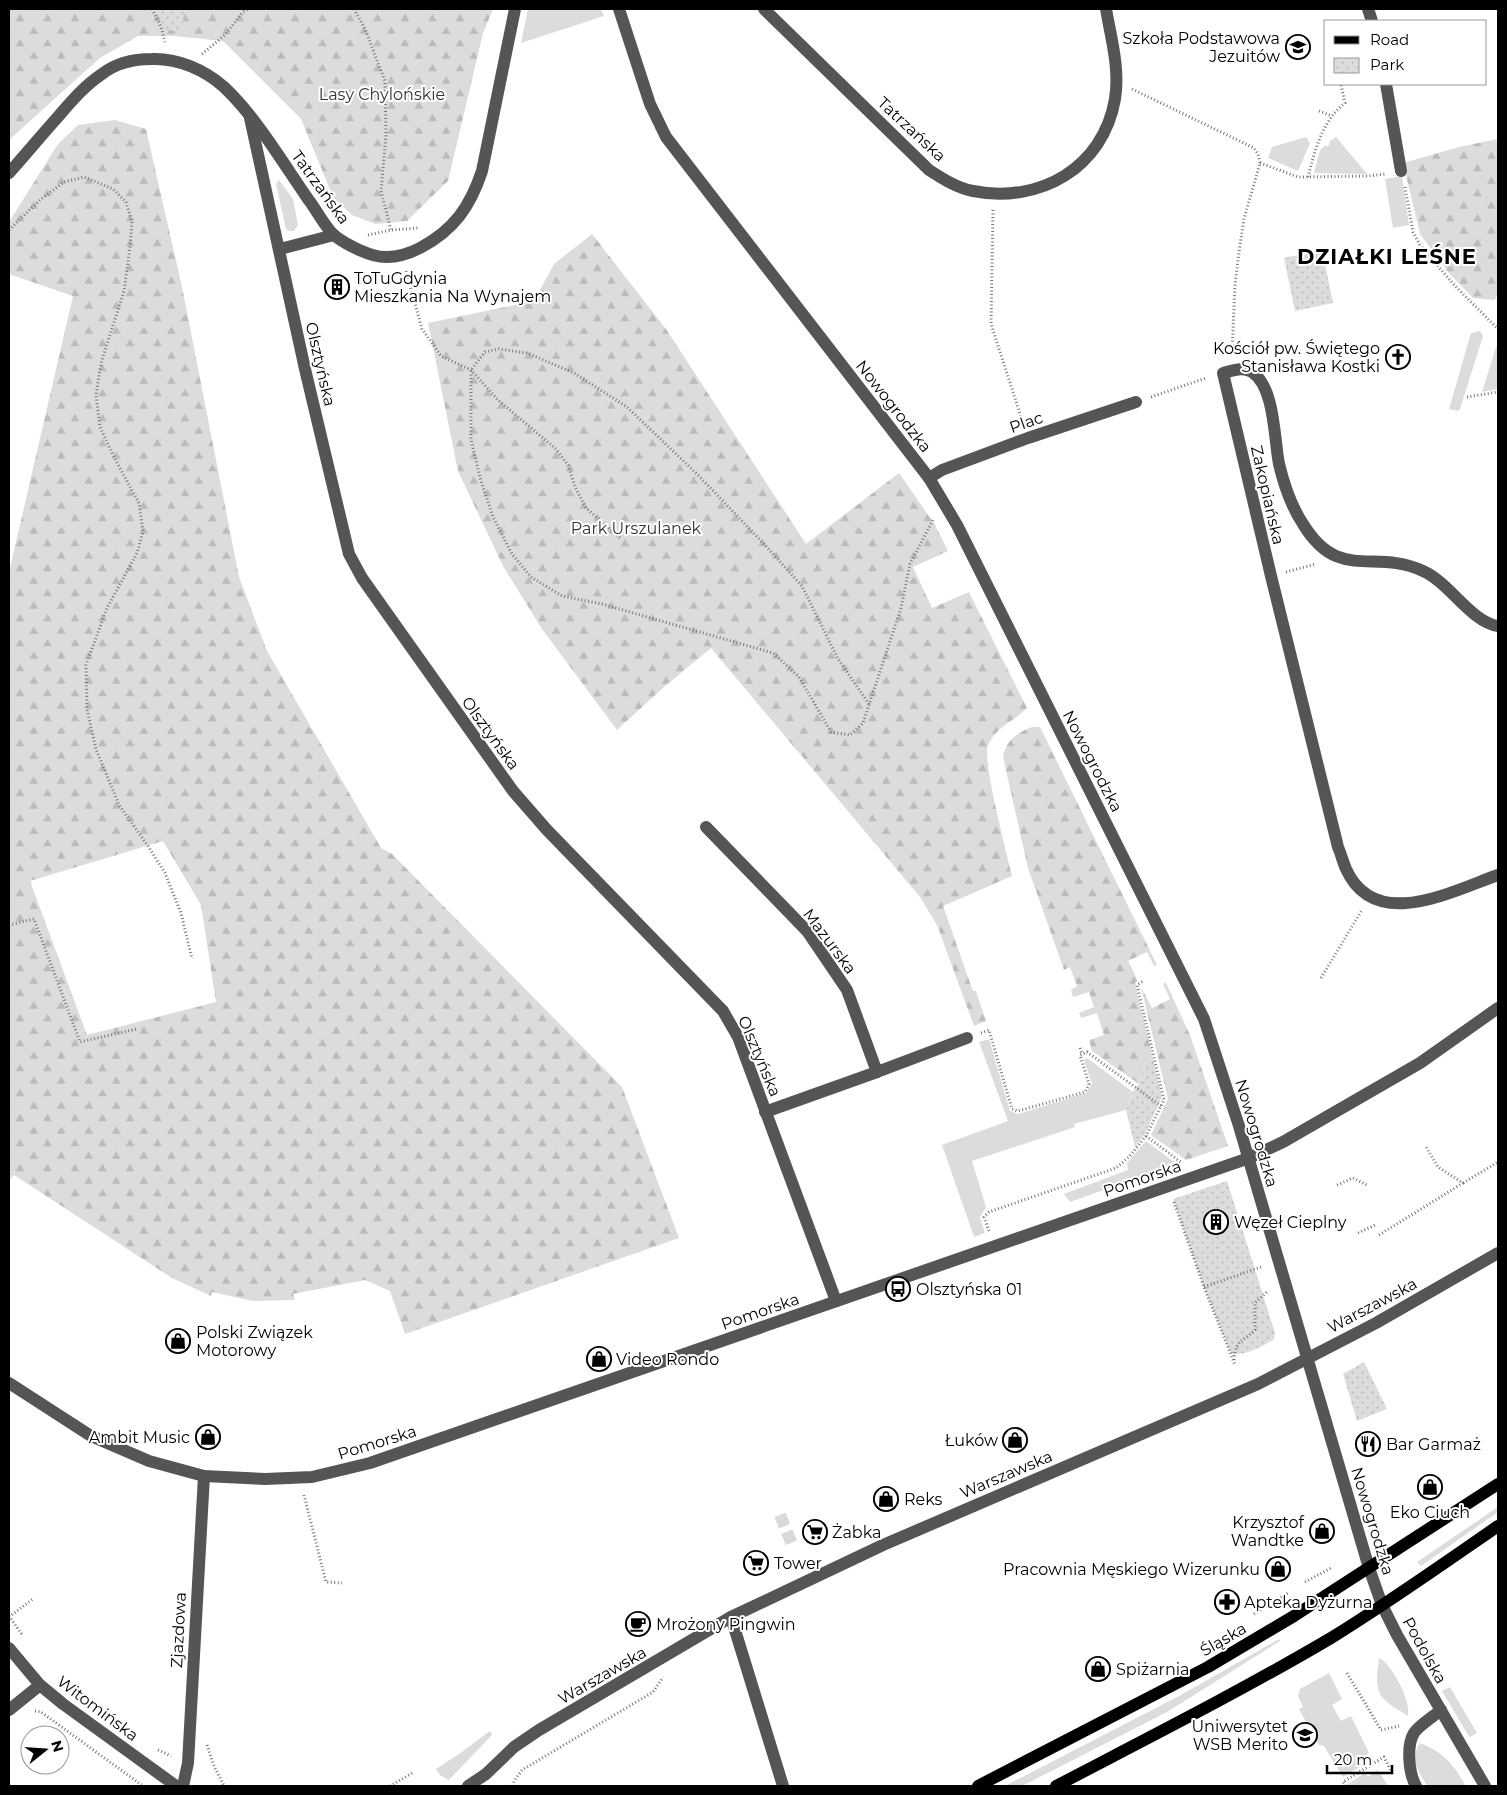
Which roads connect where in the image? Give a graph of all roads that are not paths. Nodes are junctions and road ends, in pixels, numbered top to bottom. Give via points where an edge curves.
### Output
1 (515, 9) edge
2 (619, 9) edge
3 (764, 9) edge
4 (1106, 9) edge
5 (1386, 85) edge
6 (250, 118) junction
7 (1401, 171) road end
8 (9, 173) edge
9 (334, 235) junction
10 (280, 249) junction
11 (1136, 402) road end
12 (929, 478) junction
13 (1498, 626) edge
14 (706, 827) dead end
15 (1498, 875) edge
16 (1498, 1008) edge
17 (967, 1038) road end
18 (877, 1072) junction
19 (765, 1112) junction
20 (1249, 1158) junction
21 (1498, 1253) edge
22 (836, 1301) junction
23 (1308, 1358) junction
24 (9, 1383) edge
25 (204, 1476) junction
26 (1498, 1484) edge
27 (1498, 1526) edge
28 (1369, 1568) junction
29 (1382, 1605) junction
30 (731, 1617) junction
31 (9, 1648) edge
32 (40, 1685) junction
33 (9, 1710) edge
34 (1441, 1710) junction
35 (484, 1780) edge
36 (176, 1786) edge
37 (183, 1786) edge
38 (468, 1786) edge
39 (783, 1786) edge
40 (978, 1786) edge
41 (1056, 1786) edge
42 (1416, 1786) edge
43 (1485, 1786) edge

1 - 9 street, Tatrzańska via 482,171 463,212 448,230 431,242 408,254 386,258 362,251
2 - 12 street, Nowogrodzka via 650,104 666,137
3 - 4 street, Tatrzańska via 929,170 950,183 973,191 999,194 1042,188 1061,179 1092,152 1112,111 1116,92
5 - 7 street
6 - 8 street, Tatrzańska via 224,87 203,72 170,60 139,59 102,73 79,92
6 - 9 street, Tatrzańska
6 - 10 street, Olsztyńska
9 - 10 street
10 - 19 street, Olsztyńska via 337,507 350,554 362,578 513,791 723,1011 738,1037
11 - 12 street, Plac via 1028,438 942,470
12 - 20 street, Nowogrodzka via 956,525 1204,1019
13 - 15 street, Zakopiańska via 1480,619 1436,578 1422,570 1392,562 1354,562 1338,558 1316,544 1286,491 1267,393 1253,373 1245,369 1223,373 1338,847 1351,878 1368,896 1386,904 1402,904 1424,901
14 - 18 street, Mazurska via 807,931 847,990
16 - 20 street, Pomorska via 1420,1062 1283,1142
17 - 18 street
18 - 19 street
19 - 22 street, Olsztyńska
20 - 22 street, Pomorska
20 - 23 street, Nowogrodzka
21 - 23 street, Warszawska
22 - 25 street, Pomorska via 370,1463 312,1477
23 - 28 street, Nowogrodzka
23 - 30 street, Warszawska via 1252,1386 883,1545
24 - 25 street, Pomorska via 91,1436 149,1461
25 - 37 street, Zjazdowa via 188,1763
26 - 28 main road, Śląska
27 - 29 main road
28 - 29 street, Nowogrodzka
28 - 40 main road, Śląska via 1208,1666
29 - 34 street, Podolska via 1412,1664
29 - 41 main road via 1330,1638
30 - 35 street, Warszawska via 539,1730 514,1747
30 - 39 street
31 - 32 street, Witomińska
32 - 33 street
32 - 36 street, Witomińska
34 - 42 street via 1414,1732 1410,1764
34 - 43 street, Podolska
35 - 38 street, Warszawska

